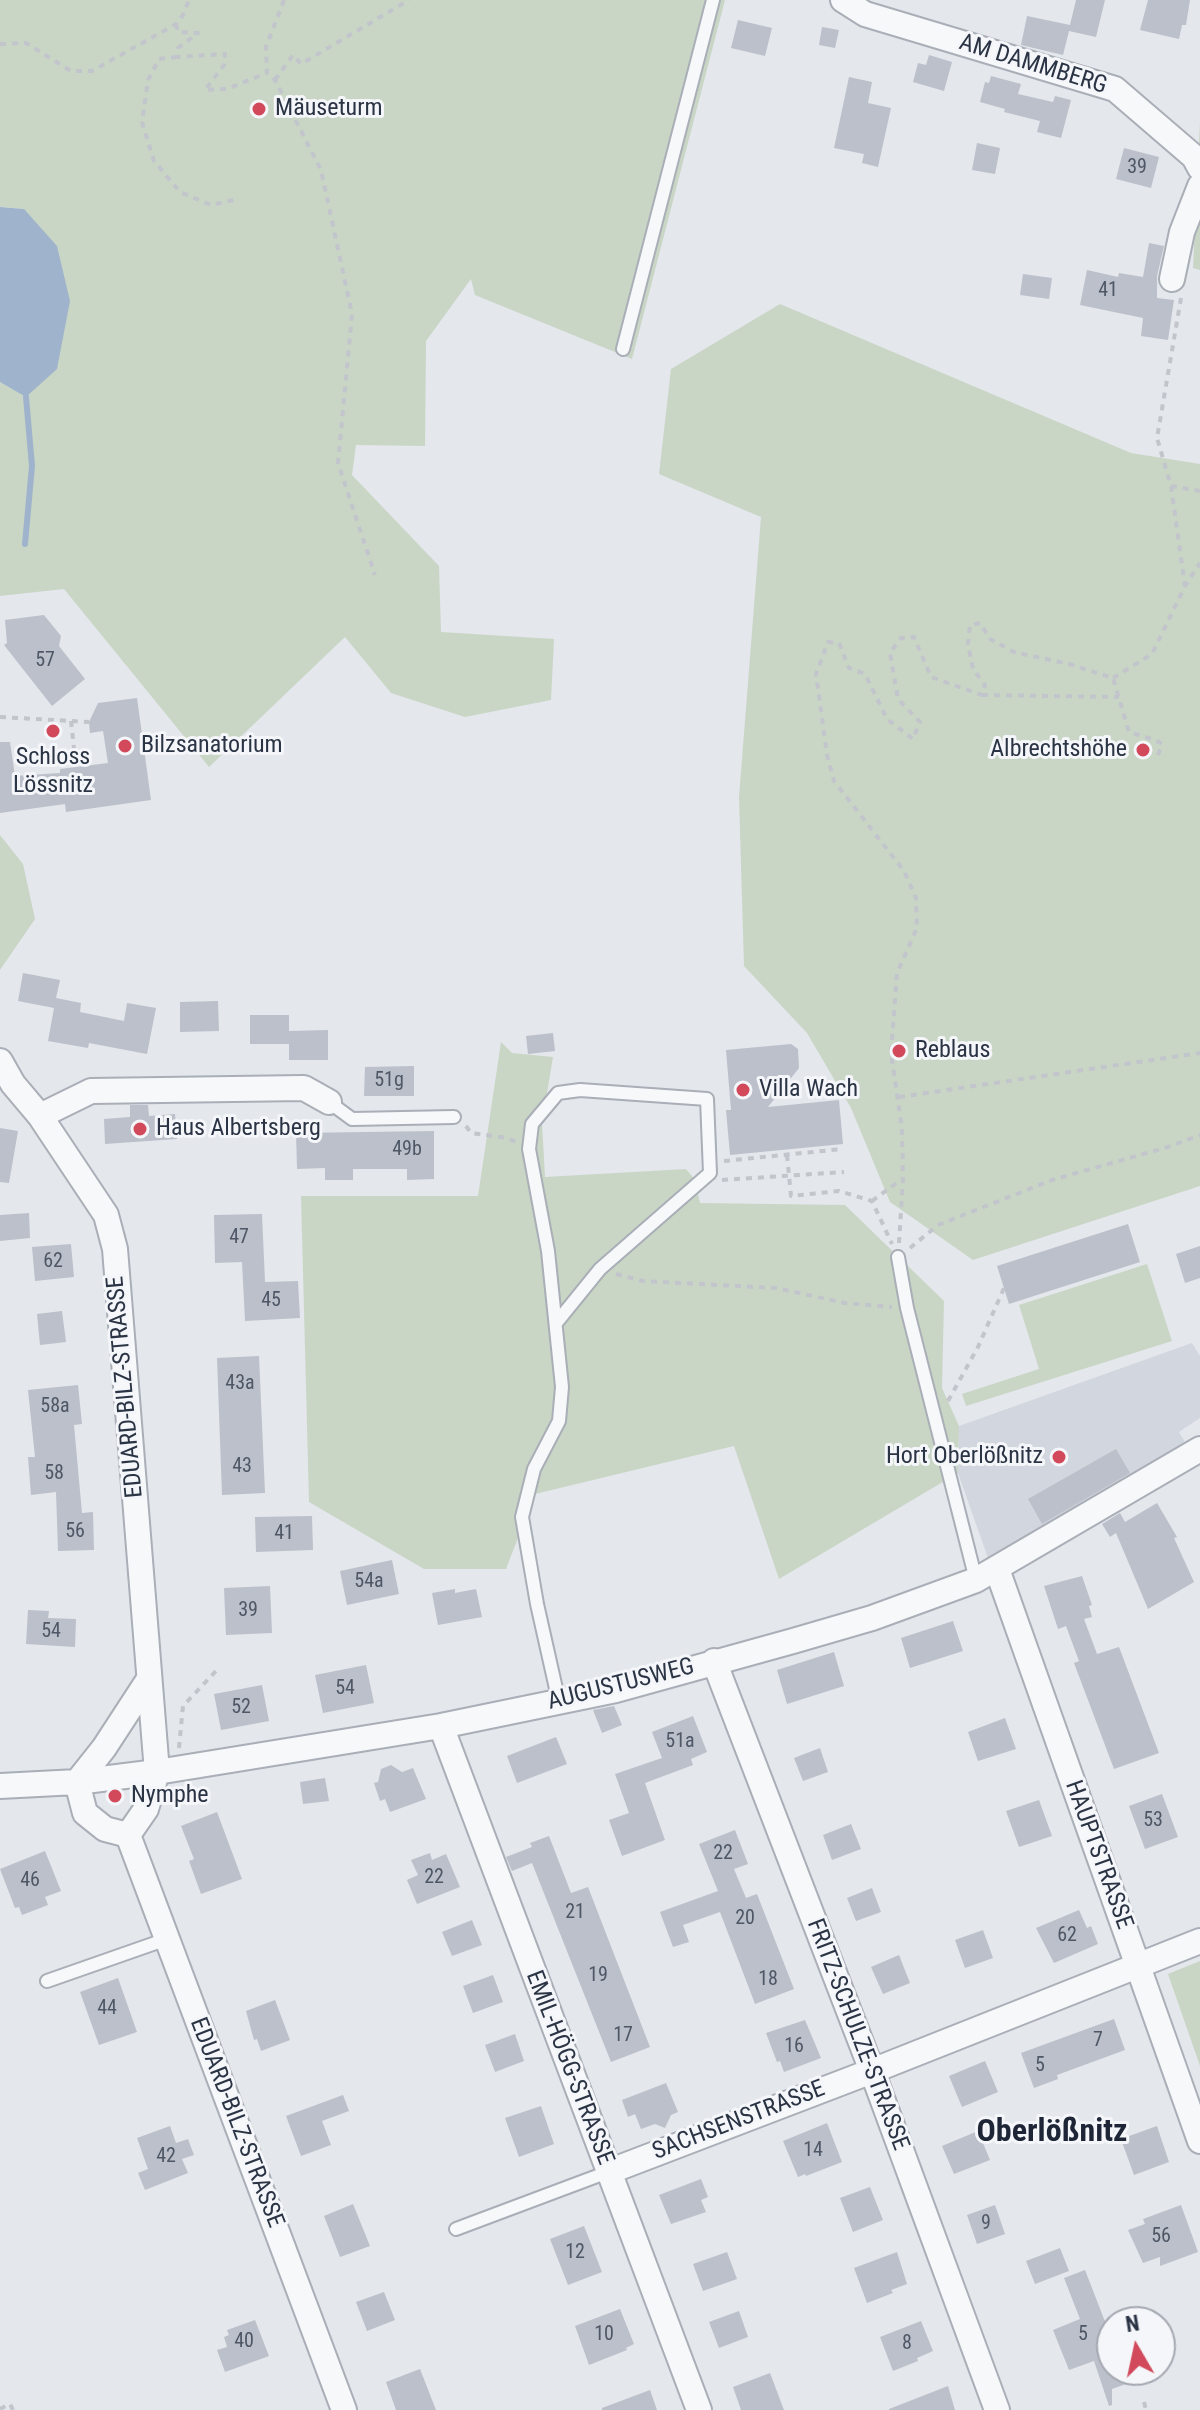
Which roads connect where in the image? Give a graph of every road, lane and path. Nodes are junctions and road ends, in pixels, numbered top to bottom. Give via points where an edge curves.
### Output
1 (189, 0) edge
2 (284, 0) edge
3 (409, 0) edge
4 (713, 0) edge
5 (843, 0) edge
6 (176, 24) junction
7 (0, 44) edge
8 (177, 57) junction
9 (267, 73) junction
10 (275, 80) junction
11 (1200, 168) edge
12 (1200, 186) edge
13 (238, 199) dead end
14 (1177, 284) joint
15 (623, 349) dead end
16 (1171, 486) junction
17 (1200, 491) edge
18 (1200, 563) edge
19 (375, 575) dead end
20 (1185, 586) junction
21 (1113, 678) junction
22 (982, 695) junction
23 (1119, 697) junction
24 (0, 717) edge
25 (71, 721) junction
26 (89, 722) dead end
27 (1158, 755) dead end
28 (75, 758) dead end
29 (1200, 1053) edge
30 (0, 1061) edge
31 (6, 1084) edge
32 (899, 1097) junction
33 (329, 1102) joint
34 (40, 1116) junction
35 (454, 1117) joint
36 (1200, 1135) edge
37 (709, 1137) junction
38 (529, 1149) junction
39 (842, 1149) dead end
40 (787, 1155) junction
41 (844, 1172) dead end
42 (710, 1173) junction
43 (788, 1176) junction
44 (903, 1179) junction
45 (872, 1201) junction
46 (898, 1257) junction
47 (600, 1269) junction
48 (1004, 1288) dead end
49 (907, 1308) junction
50 (557, 1322) junction
51 (936, 1424) junction
52 (1200, 1449) edge
53 (986, 1575) junction
54 (714, 1661) junction
55 (216, 1671) dead end
56 (149, 1679) junction
57 (559, 1702) junction
58 (441, 1726) junction
59 (166, 1771) junction
60 (77, 1782) junction
61 (0, 1786) edge
62 (128, 1835) junction
63 (167, 1939) junction
64 (1200, 1941) edge
65 (1138, 1965) junction
66 (47, 1981) dead end
67 (872, 2071) junction
68 (1199, 2132) edge
69 (608, 2172) junction
70 (456, 2229) dead end
71 (1144, 2402) dead end
72 (0, 2409) edge
73 (13, 2410) edge
74 (344, 2410) edge
75 (699, 2410) edge
76 (997, 2410) edge
77 (1146, 2410) edge

1 - 6 path
2 - 9 path via 266,47
3 - 10 path via 301,64 293,55
4 - 15 lane
5 - 11 street, AM DAMMBERG via 865,14 1115,89
6 - 7 path via 92,71 71,71 26,43
6 - 8 path via 178,32 198,33 178,48
8 - 9 path via 225,54 224,65 205,90 227,89
8 - 13 path via 159,59 148,80 142,122 154,161 180,192 211,205
9 - 10 path
10 - 19 path via 321,170 352,314 338,463
12 - 14 street via 1182,232
14 - 16 path via 1157,438
16 - 17 path
16 - 20 path
18 - 20 path
20 - 21 path via 1152,654
21 - 22 path via 1014,652 990,639 980,623 970,625 968,644 973,669 985,685
21 - 23 path
22 - 23 path
22 - 32 path via 931,677 914,637 901,638 890,653 898,699 920,722 913,739 887,719 865,674 849,668 839,643 828,642 816,674 834,781 904,871 916,898 917,928 897,973 891,1053
23 - 27 path via 1129,732 1162,744
24 - 25 path
25 - 26 path
25 - 28 path
29 - 32 path
30 - 31 street, EDUARD-BILZ-STRASSE
31 - 34 street, EDUARD-BILZ-STRASSE
32 - 44 path
33 - 34 street via 304,1088 91,1091
33 - 35 lane via 352,1119
34 - 56 street, EDUARD-BILZ-STRASSE via 106,1215 115,1249
35 - 38 path via 471,1133 508,1138
36 - 46 path via 1052,1180 938,1225
37 - 38 lane via 707,1099 580,1090 558,1093 532,1124
37 - 40 path via 722,1137 723,1161
37 - 42 lane
38 - 50 lane
39 - 40 path
40 - 43 path
41 - 43 path
42 - 43 path via 719,1180
42 - 47 lane
43 - 45 path via 791,1196 839,1191
44 - 45 path
44 - 46 path
45 - 46 path
46 - 49 lane
47 - 49 path via 643,1281 776,1288 845,1303
47 - 50 lane
48 - 51 path
49 - 51 lane
50 - 57 lane via 559,1421 534,1469 522,1517
51 - 53 lane
52 - 53 street, AUGUSTUSWEG
53 - 54 street, AUGUSTUSWEG via 872,1618
53 - 65 street, HAUPTSTRASSE
54 - 57 street, AUGUSTUSWEG
54 - 67 street, FRITZ-SCHULZE-STRASSE
55 - 59 path via 183,1706
56 - 59 street, EDUARD-BILZ-STRASSE
56 - 60 street
57 - 58 street, AUGUSTUSWEG
58 - 59 street, AUGUSTUSWEG
58 - 69 street, EMIL-HÖGG-STRASSE
59 - 60 street, AUGUSTUSWEG
59 - 62 street
60 - 61 street, AUGUSTUSWEG
60 - 62 street via 85,1813 105,1829
62 - 63 street, EDUARD-BILZ-STRASSE
63 - 66 lane
63 - 74 street, EDUARD-BILZ-STRASSE
64 - 65 street, SACHSENSTRASSE
65 - 67 street, SACHSENSTRASSE
65 - 68 street, HAUPTSTRASSE
67 - 69 street, SACHSENSTRASSE
67 - 76 street, FRITZ-SCHULZE-STRASSE
69 - 70 lane, SACHSENSTRASSE
69 - 75 street, EMIL-HÖGG-STRASSE
71 - 77 path
72 - 73 path via 10,2404

